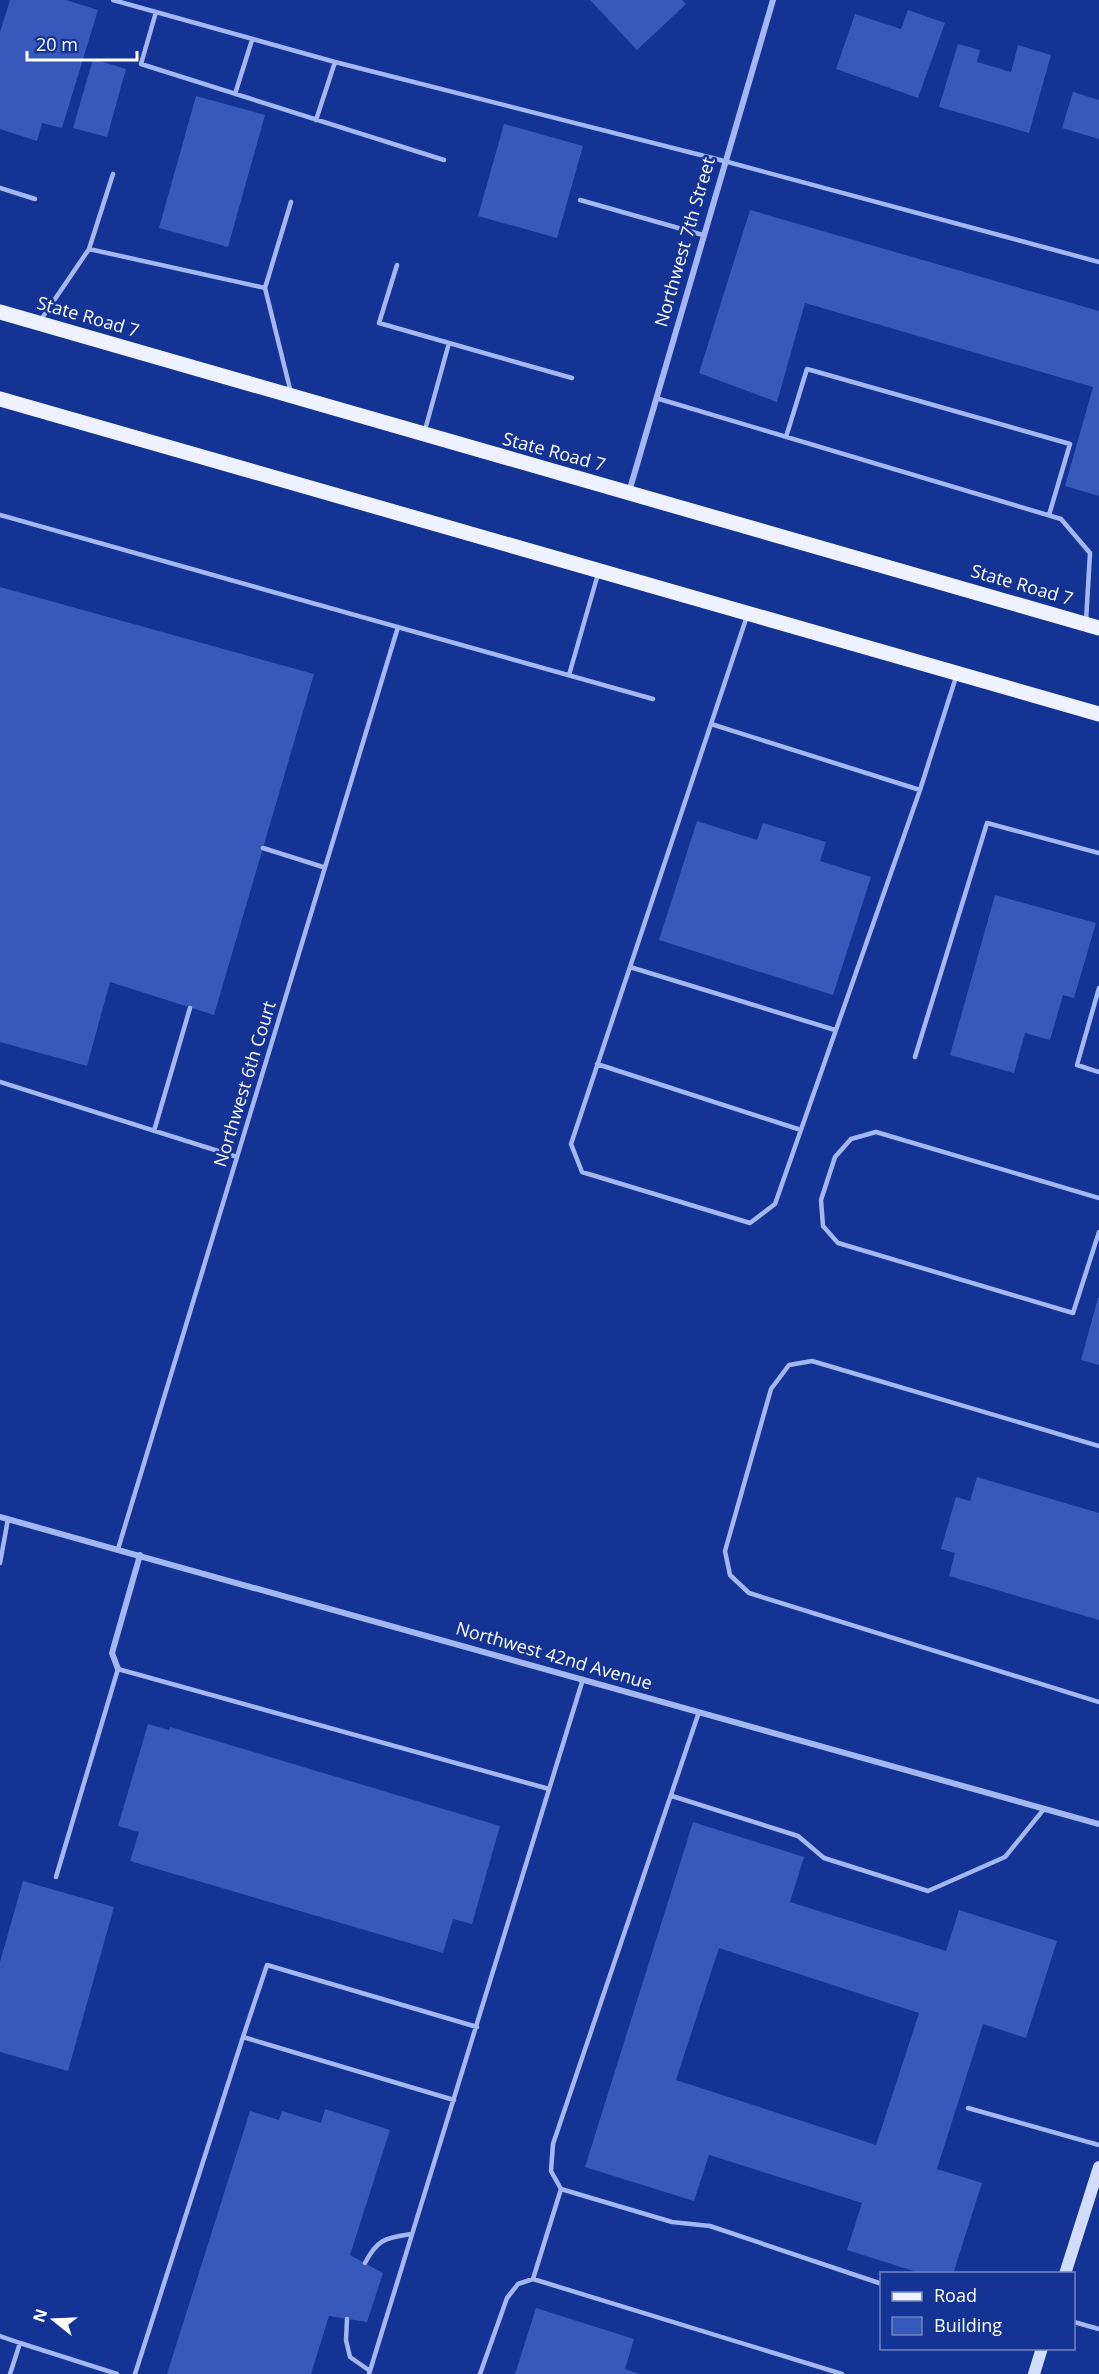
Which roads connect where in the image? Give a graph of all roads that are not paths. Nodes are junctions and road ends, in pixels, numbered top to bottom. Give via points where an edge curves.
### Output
1 (113, 0) edge
2 (772, 0) edge
3 (156, 12) junction
4 (252, 40) junction
5 (335, 62) junction
6 (235, 94) junction
7 (316, 120) junction
8 (444, 160) dead end
9 (724, 161) junction
10 (112, 174) dead end
11 (0, 188) edge
12 (35, 199) dead end
13 (580, 200) dead end
14 (291, 202) dead end
15 (703, 235) junction
16 (89, 249) junction
17 (1099, 262) edge
18 (397, 265) dead end
19 (265, 288) junction
20 (0, 312) edge
21 (0, 323) edge
22 (39, 323) junction
23 (449, 343) junction
24 (572, 378) dead end
25 (292, 397) junction
26 (656, 398) junction
27 (0, 399) edge
28 (423, 436) junction
29 (786, 437) junction
30 (629, 493) junction
31 (0, 514) edge
32 (1049, 516) junction
33 (599, 571) junction
34 (748, 614) junction
35 (1092, 626) edge
36 (398, 627) junction
37 (957, 673) junction
38 (569, 675) junction
39 (653, 699) dead end
40 (1099, 714) edge
41 (711, 724) junction
42 (920, 790) junction
43 (263, 848) dead end
44 (1099, 853) edge
45 (323, 867) junction
46 (630, 967) junction
47 (1099, 988) edge
48 (190, 1008) dead end
49 (835, 1030) junction
50 (915, 1057) dead end
51 (597, 1064) junction
52 (1099, 1072) edge
53 (0, 1082) edge
54 (801, 1130) junction
55 (154, 1131) junction
56 (237, 1157) junction
57 (1099, 1198) edge
58 (1099, 1232) edge
59 (1099, 1446) edge
60 (0, 1516) edge
61 (8, 1519) junction
62 (118, 1549) junction
63 (140, 1555) junction
64 (0, 1563) edge
65 (118, 1669) junction
66 (583, 1680) junction
67 (1099, 1702) edge
68 (699, 1712) junction
69 (549, 1789) junction
70 (672, 1796) junction
71 (1044, 1809) junction
72 (1099, 1824) edge
73 (56, 1877) dead end
74 (477, 2027) junction
75 (243, 2037) junction
76 (454, 2100) junction
77 (968, 2108) dead end
78 (1099, 2145) edge
79 (1099, 2167) edge
80 (561, 2189) junction
81 (412, 2234) junction
82 (365, 2264) dead end
83 (1066, 2272) edge
84 (533, 2279) junction
85 (880, 2283) edge
86 (347, 2319) dead end
87 (1075, 2322) edge
88 (1099, 2329) edge
89 (0, 2336) edge
90 (20, 2343) junction
91 (1042, 2350) edge
92 (369, 2373) edge
93 (10, 2374) edge
94 (117, 2374) edge
95 (135, 2374) edge
96 (480, 2374) edge
97 (842, 2374) edge
98 (1034, 2374) edge

1 - 3 lane
2 - 9 street, Northwest 7th Street
3 - 4 lane
3 - 6 lane via 141,64
4 - 5 lane
4 - 6 lane
5 - 7 lane
5 - 9 lane
6 - 7 lane
7 - 8 lane
9 - 15 street, Northwest 7th Street
9 - 17 lane
10 - 16 lane
11 - 12 lane
13 - 15 lane
14 - 19 lane
15 - 26 street, Northwest 7th Street
16 - 19 lane
16 - 22 lane
18 - 23 lane via 379,323
19 - 25 lane
20 - 22 main road, State Road 7
21 - 22 main road
22 - 25 main road, State Road 7
23 - 24 lane
23 - 28 lane
25 - 28 main road, State Road 7
26 - 29 lane
26 - 30 street, Northwest 7th Street
27 - 33 main road
28 - 30 main road, State Road 7
29 - 32 lane
29 - 32 lane via 807,369 1070,444
30 - 35 main road, State Road 7
31 - 36 lane
32 - 35 lane via 1061,519 1090,553
33 - 34 main road
33 - 38 lane
34 - 37 main road
34 - 41 lane
36 - 38 lane
36 - 45 lane, Northwest 6th Court
37 - 40 main road
37 - 42 lane
38 - 39 lane
41 - 42 lane
41 - 46 lane
42 - 49 lane
43 - 45 lane
44 - 50 lane via 987,823
45 - 56 lane, Northwest 6th Court
46 - 49 lane
46 - 51 lane
47 - 52 lane via 1077,1065
48 - 55 lane
49 - 54 lane
51 - 54 lane
51 - 54 lane via 571,1144 582,1172 750,1223 775,1204
53 - 55 lane
55 - 56 lane
56 - 62 lane, Northwest 6th Court
57 - 58 lane via 876,1132 851,1139 835,1157 821,1200 823,1226 838,1243 1073,1313
59 - 67 lane via 812,1361 789,1365 771,1389 725,1551 730,1575 749,1593
60 - 61 street, Northwest 42nd Avenue
61 - 62 street, Northwest 42nd Avenue
61 - 64 lane
62 - 63 street, Northwest 42nd Avenue
63 - 65 street via 112,1653
63 - 66 street, Northwest 42nd Avenue
65 - 69 lane
65 - 73 lane
66 - 68 street, Northwest 42nd Avenue
66 - 69 lane
68 - 70 lane
68 - 71 street, Northwest 42nd Avenue
69 - 74 lane
70 - 71 lane via 798,1836 824,1858 928,1891 1005,1857
70 - 80 lane via 553,2144 551,2171
71 - 72 street, Northwest 42nd Avenue
74 - 75 lane via 267,1965
74 - 76 lane
75 - 76 lane
75 - 95 lane
76 - 81 lane
77 - 78 lane
79 - 83 street
80 - 84 lane
80 - 85 lane via 672,2222 710,2226
81 - 82 lane via 386,2238 374,2247
81 - 92 lane
84 - 96 lane via 518,2284 507,2298
84 - 97 lane
86 - 92 lane via 350,2357
87 - 88 lane
89 - 90 lane
90 - 93 lane
90 - 94 lane
91 - 98 street

